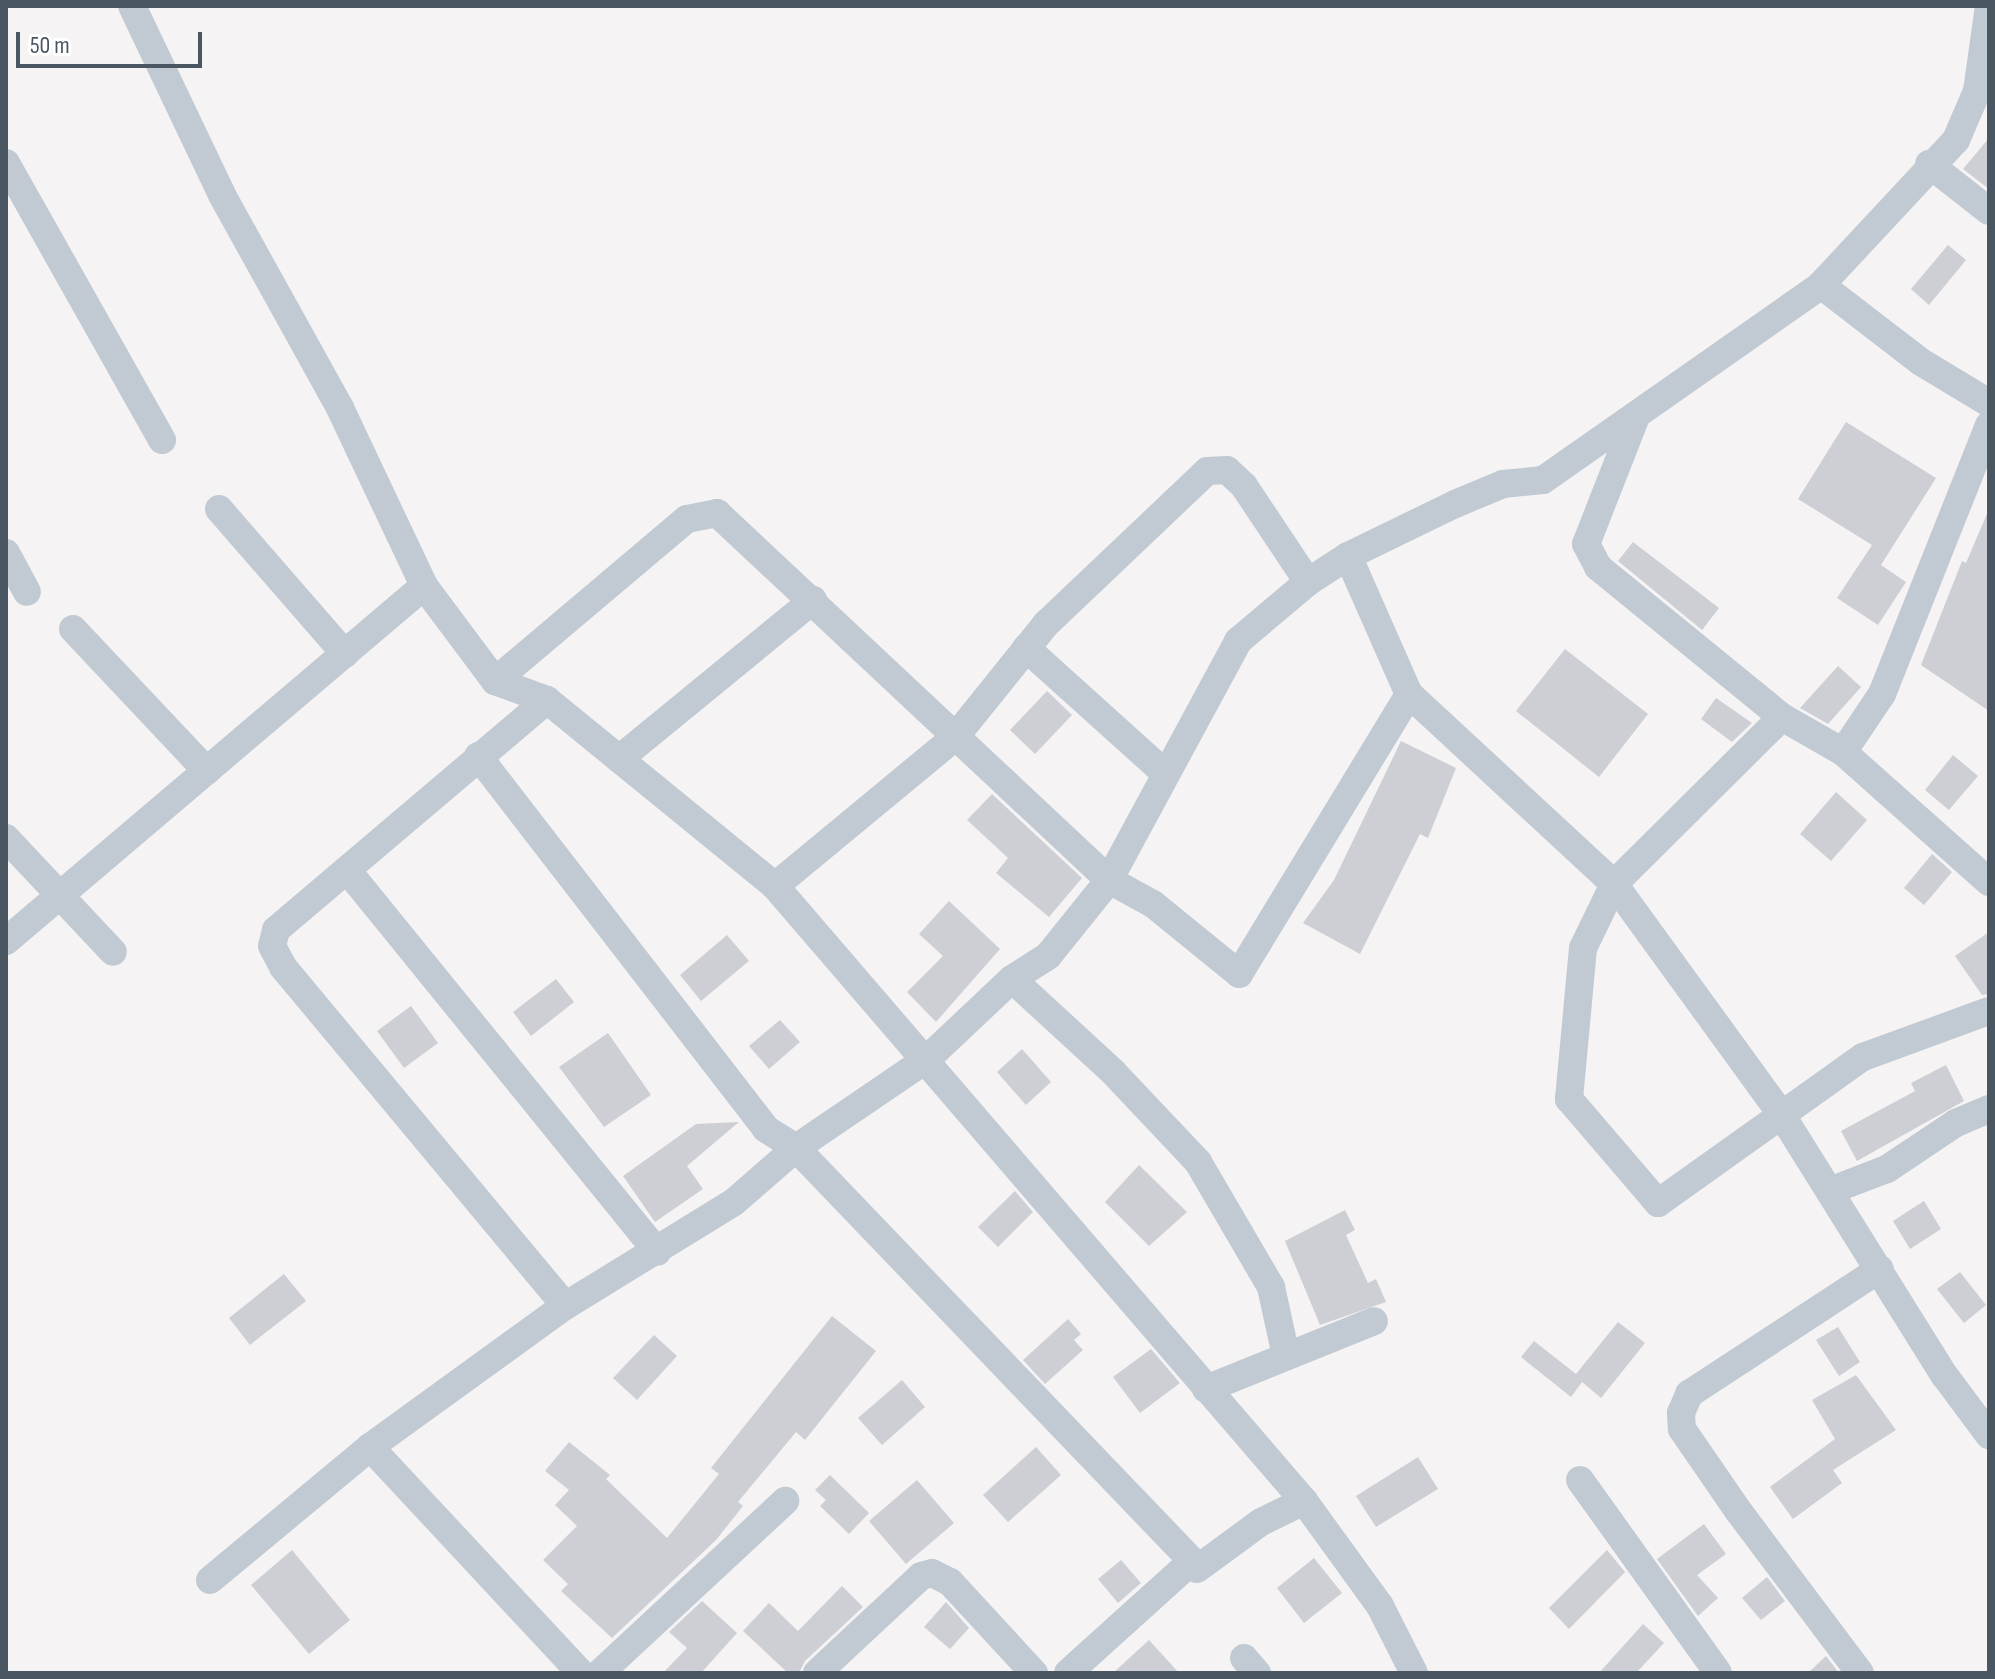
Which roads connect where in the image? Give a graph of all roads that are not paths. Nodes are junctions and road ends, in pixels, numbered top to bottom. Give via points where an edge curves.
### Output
1 (132, 6) edge
2 (1989, 6) edge
3 (1983, 91) edge
4 (6, 163) edge
5 (1929, 164) junction
6 (1989, 211) edge
7 (1821, 285) junction
8 (1989, 403) edge
9 (1635, 419) junction
10 (1989, 425) edge
11 (162, 440) dead end
12 (219, 509) dead end
13 (6, 553) edge
14 (1348, 556) junction
15 (1308, 582) junction
16 (424, 586) junction
17 (27, 592) dead end
18 (813, 600) junction
19 (73, 629) dead end
20 (1026, 648) junction
21 (345, 654) junction
22 (495, 681) junction
23 (1409, 694) junction
24 (547, 700) junction
25 (1782, 717) junction
26 (956, 736) junction
27 (1843, 752) junction
28 (478, 756) junction
29 (619, 759) junction
30 (207, 771) junction
31 (1166, 774) junction
32 (6, 838) edge
33 (347, 870) junction
34 (1109, 880) junction
35 (1989, 882) edge
36 (1614, 884) junction
37 (775, 886) junction
38 (61, 895) junction
39 (6, 941) edge
40 (113, 952) dead end
41 (1012, 979) junction
42 (1989, 1011) edge
43 (927, 1059) junction
44 (1989, 1109) edge
45 (1781, 1114) junction
46 (796, 1148) junction
47 (1832, 1190) junction
48 (657, 1252) junction
49 (1880, 1269) junction
50 (565, 1306) junction
51 (1374, 1321) dead end
52 (1286, 1356) junction
53 (1206, 1389) junction
54 (1989, 1435) edge
55 (370, 1447) junction
56 (1580, 1480) dead end
57 (785, 1501) dead end
58 (1304, 1501) junction
59 (1192, 1561) junction
60 (210, 1580) dead end
61 (1072, 1671) edge
62 (581, 1673) edge
63 (600, 1673) edge
64 (817, 1673) edge
65 (1034, 1673) edge
66 (1414, 1673) edge
67 (1718, 1673) edge
68 (1860, 1673) edge

1 - 16 street via 222,195 340,408
2 - 3 street
3 - 5 street via 1956,140
4 - 11 street
5 - 6 street
5 - 7 street
7 - 8 street via 1921,362
7 - 9 street
9 - 14 street via 1543,480 1503,484
9 - 25 street via 1586,544 1598,567
10 - 27 street via 1882,694
12 - 21 street
13 - 17 street
14 - 15 street
14 - 23 street
15 - 20 street via 1244,486 1227,470 1207,471
15 - 31 street via 1238,641
16 - 21 street
16 - 22 street
18 - 22 street via 732,523 706,512 687,519
18 - 26 street
18 - 29 street
19 - 30 street
20 - 26 street
20 - 31 street
21 - 30 street
22 - 24 street
23 - 34 street via 1239,974 1153,904
23 - 36 street
24 - 28 street
24 - 29 street
25 - 27 street
25 - 36 street
26 - 34 street
26 - 37 street
27 - 35 street
28 - 33 street
28 - 46 street via 766,1129
29 - 37 street
30 - 38 street
31 - 34 street
32 - 38 street
33 - 48 street
33 - 50 street via 276,930 272,946 283,967
34 - 41 street via 1048,956
36 - 45 street
36 - 45 street via 1583,948 1569,1099 1658,1203
37 - 43 street
38 - 39 street
38 - 40 street
41 - 43 street
41 - 52 street via 1113,1072 1198,1162 1271,1287
42 - 45 street via 1863,1057
43 - 46 street
43 - 53 street
44 - 47 street via 1956,1123 1887,1169
45 - 47 street
46 - 48 street via 734,1202
46 - 59 street
47 - 49 street
48 - 50 street
49 - 54 street via 1945,1376
49 - 68 street via 1689,1394 1681,1413 1682,1429 1698,1453
50 - 55 street
51 - 52 street
52 - 53 street
53 - 58 street
55 - 60 street
55 - 62 street
56 - 67 street
57 - 63 street
58 - 59 street via 1261,1522 1197,1569
58 - 66 street via 1380,1606
59 - 61 street
64 - 65 street via 921,1576 932,1573 950,1582

